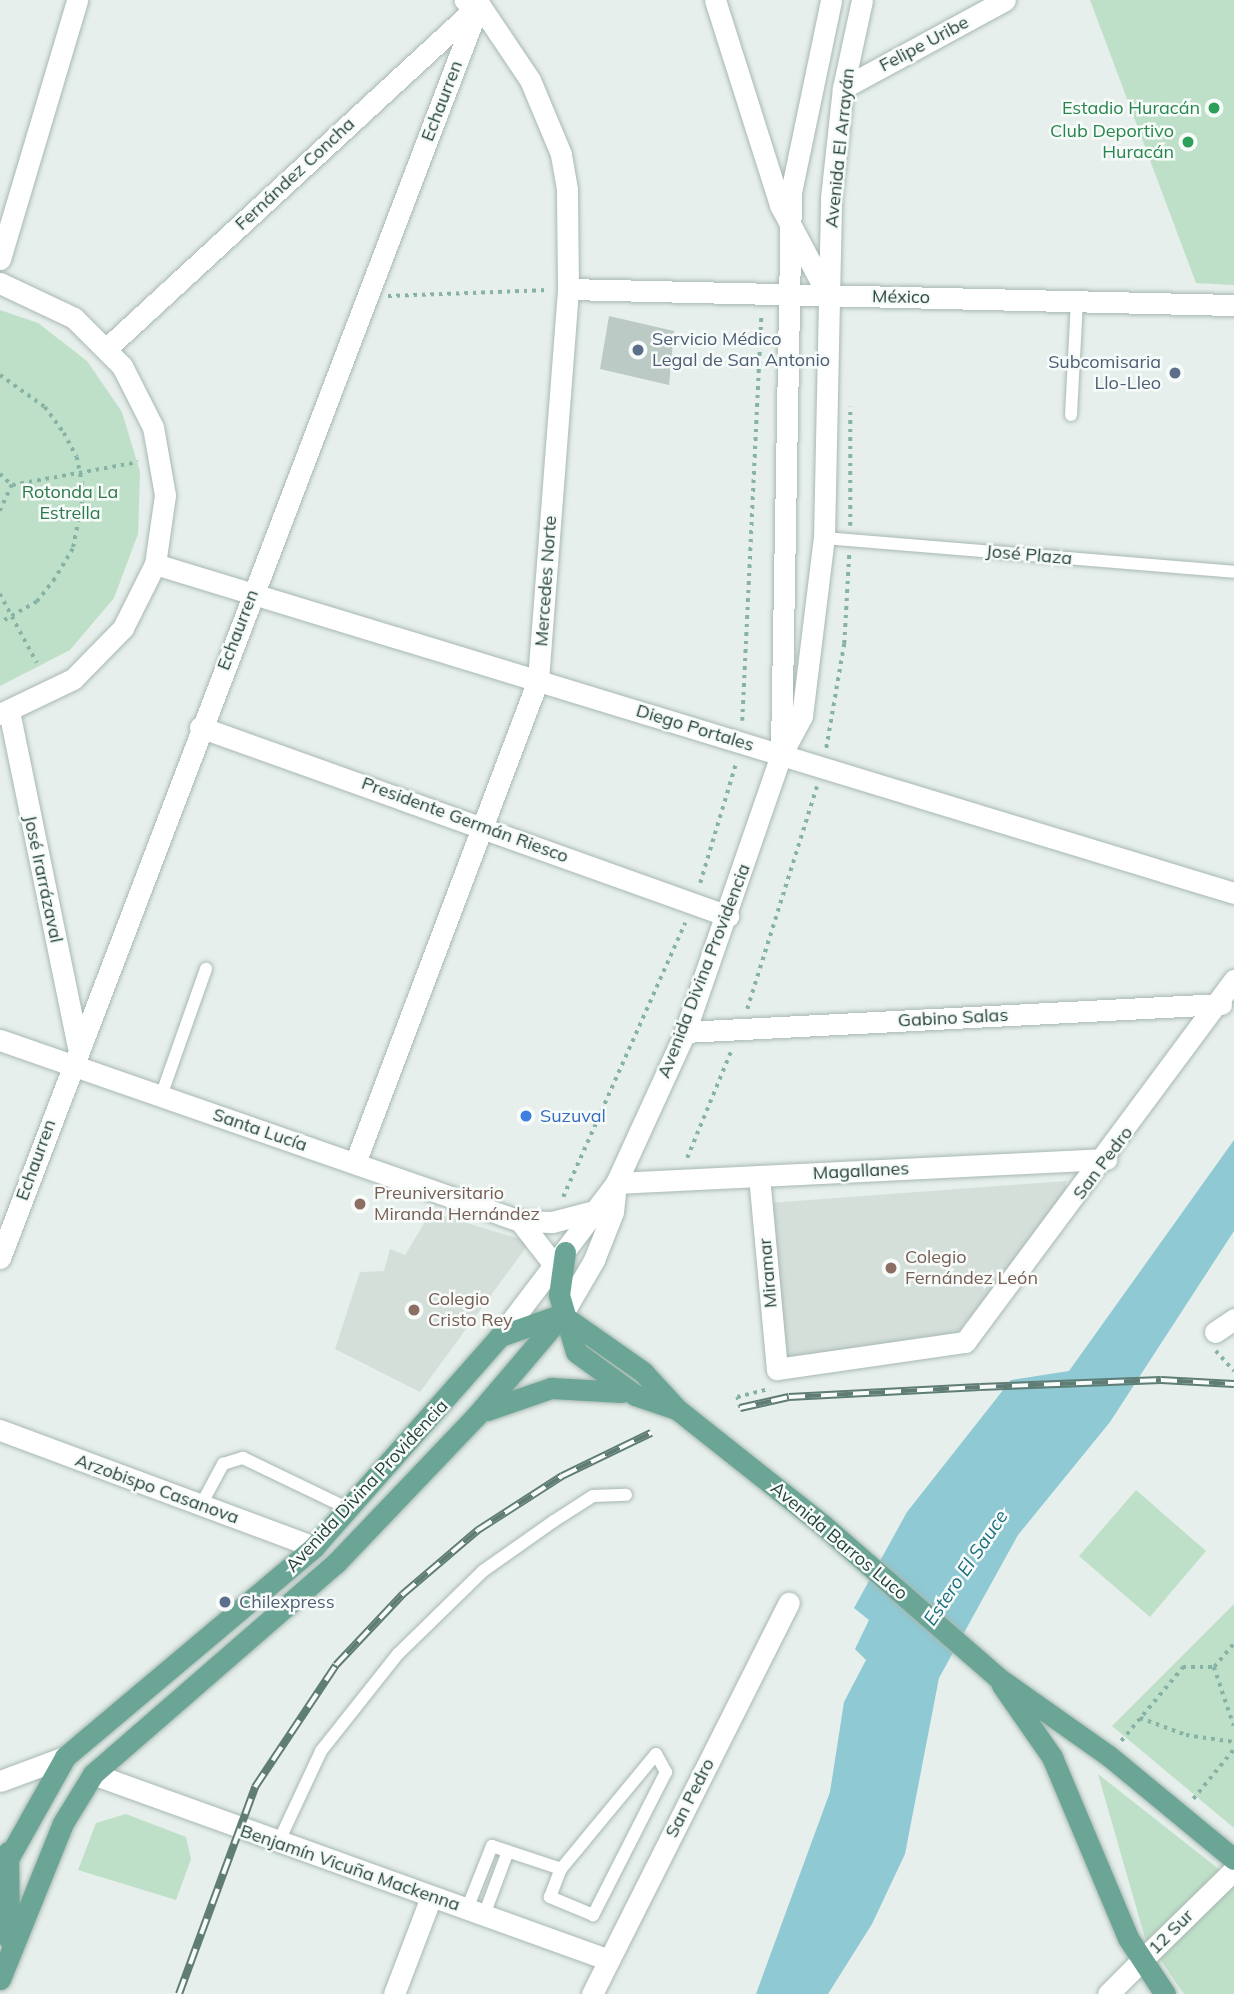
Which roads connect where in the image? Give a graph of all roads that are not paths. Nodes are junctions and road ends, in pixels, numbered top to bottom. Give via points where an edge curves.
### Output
1 (77, 0) edge
2 (715, 0) edge
3 (831, 0) edge
4 (862, 0) edge
5 (1005, 0) edge
6 (476, 1) edge
7 (843, 88) junction
8 (789, 227) junction
9 (0, 259) edge
10 (0, 283) edge
11 (568, 289) junction
12 (792, 297) junction
13 (829, 297) junction
14 (1077, 299) junction
15 (1234, 305) edge
16 (107, 348) junction
17 (1071, 415) dead end
18 (824, 538) junction
19 (155, 564) junction
20 (1234, 572) edge
21 (252, 593) junction
22 (538, 680) junction
23 (4, 713) edge
24 (200, 727) junction
25 (781, 755) junction
26 (485, 826) junction
27 (1234, 893) edge
28 (728, 916) junction
29 (206, 969) dead end
30 (1234, 980) edge
31 (1221, 1004) junction
32 (685, 1032) junction
33 (0, 1040) edge
34 (74, 1056) junction
35 (160, 1096) junction
36 (1107, 1159) junction
37 (355, 1163) junction
38 (759, 1176) junction
39 (616, 1183) junction
40 (594, 1211) junction
41 (520, 1221) junction
42 (0, 1258) edge
43 (560, 1259) junction
44 (562, 1315) junction
45 (1234, 1319) edge
46 (1215, 1332) dead end
47 (500, 1336) junction
48 (784, 1370) joint
49 (635, 1395) junction
50 (678, 1410) junction
51 (476, 1416) junction
52 (0, 1430) edge
53 (626, 1495) dead end
54 (201, 1505) junction
55 (349, 1509) junction
56 (314, 1547) junction
57 (789, 1603) dead end
58 (997, 1677) junction
59 (65, 1757) junction
60 (93, 1774) junction
61 (0, 1781) edge
62 (278, 1843) junction
63 (4, 1846) edge
64 (1234, 1859) edge
65 (561, 1869) junction
66 (1234, 1870) edge
67 (0, 1874) edge
68 (431, 1897) junction
69 (475, 1912) junction
70 (609, 1960) junction
71 (1141, 1961) junction
72 (3, 1972) edge
73 (394, 1994) edge
74 (592, 1994) edge
75 (1108, 1994) edge
76 (1165, 1994) edge

1 - 9 street
2 - 8 street
3 - 8 street, Avenida El Arrayán via 801,123
4 - 7 street, Avenida El Arrayán
5 - 7 street, Felipe Uribe
6 - 11 street, Mercedes Norte via 530,80 561,154
6 - 16 street, Fernández Concha
6 - 21 street, Echaurren
7 - 13 street, Avenida El Arrayán
8 - 12 street, Avenida El Arrayán
8 - 13 street
10 - 16 street via 56,306
11 - 12 street, México
11 - 22 street, Mercedes Norte
12 - 13 street, México
12 - 25 street, Avenida Divina Providencia
13 - 14 street, México
13 - 18 street, Avenida Divina Providencia
14 - 15 street, México
14 - 17 lane
16 - 19 street via 145,405 162,460 164,518
18 - 20 lane, José Plaza
18 - 25 street, Avenida Divina Providencia via 811,680 802,716
19 - 21 street, Diego Portales
19 - 23 street via 123,628 91,664 53,692
21 - 22 street, Diego Portales
21 - 24 street, Echaurren
22 - 25 street, Diego Portales
22 - 26 street, Mercedes Norte
23 - 34 street, José Irarrázaval
24 - 26 street, Presidente Germán Riesco
24 - 34 street, Echaurren
25 - 27 street, Diego Portales
25 - 28 street, Avenida Divina Providencia
26 - 28 street, Presidente Germán Riesco
26 - 37 street, Mercedes Norte
28 - 32 street, Avenida Divina Providencia
29 - 35 lane
30 - 31 street, San Pedro
31 - 32 street, Gabino Salas
31 - 36 street, San Pedro
32 - 39 street, Avenida Divina Providencia
33 - 34 street, Santa Lucía
34 - 35 street, Santa Lucía
34 - 42 street, Echaurren
35 - 37 street, Santa Lucía
36 - 38 street, Magallanes
36 - 48 street, San Pedro via 965,1342
37 - 41 street, Santa Lucía
38 - 39 street, Magallanes
38 - 48 street, Miramar
39 - 40 street, Avenida Divina Providencia
39 - 44 street, Avenida Divina Providencia via 613,1212 594,1260
40 - 41 street, Santa Lucía via 569,1220
40 - 43 street, Avenida Divina Providencia
41 - 43 street
43 - 44 main road
43 - 47 street, Avenida Divina Providencia
44 - 47 main road
44 - 49 main road, Avenida Barros Luco via 576,1352
44 - 50 main road, Avenida Barros Luco via 643,1372
44 - 51 main road, Avenida Divina Providencia
45 - 46 street
47 - 55 main road, Avenida Divina Providencia
49 - 50 main road, Avenida Barros Luco
49 - 51 main road via 593,1387 551,1388
50 - 58 main road, Avenida Barros Luco via 823,1525
51 - 60 main road, Avenida Divina Providencia via 336,1563
52 - 54 street, Arzobispo Casanova
53 - 62 lane via 593,1496 554,1521 483,1571 398,1654 321,1751
54 - 55 lane via 223,1464 243,1458
54 - 56 street, Arzobispo Casanova
55 - 56 main road, Avenida Divina Providencia
56 - 59 main road, Avenida Divina Providencia
57 - 70 street, San Pedro
58 - 64 main road, Avenida Barros Luco via 1109,1756
58 - 71 main road, Avenida Barros Luco via 1052,1757
59 - 61 street, Avenida Divina Providencia
59 - 63 main road
60 - 62 street, Benjamín Vicuña Mackenna
60 - 72 main road, Avenida Divina Providencia via 63,1822
62 - 68 street, Benjamín Vicuña Mackenna
63 - 67 main road
63 - 72 main road via 13,1885
65 - 65 lane via 612,1806 656,1754 666,1772 593,1914 550,1897
65 - 69 lane via 508,1851
66 - 71 street, 12 Sur
68 - 69 street, Benjamín Vicuña Mackenna
68 - 73 street
69 - 70 street, Benjamín Vicuña Mackenna
70 - 74 street, San Pedro
71 - 75 street, 12 Sur
71 - 76 main road, Avenida Barros Luco

